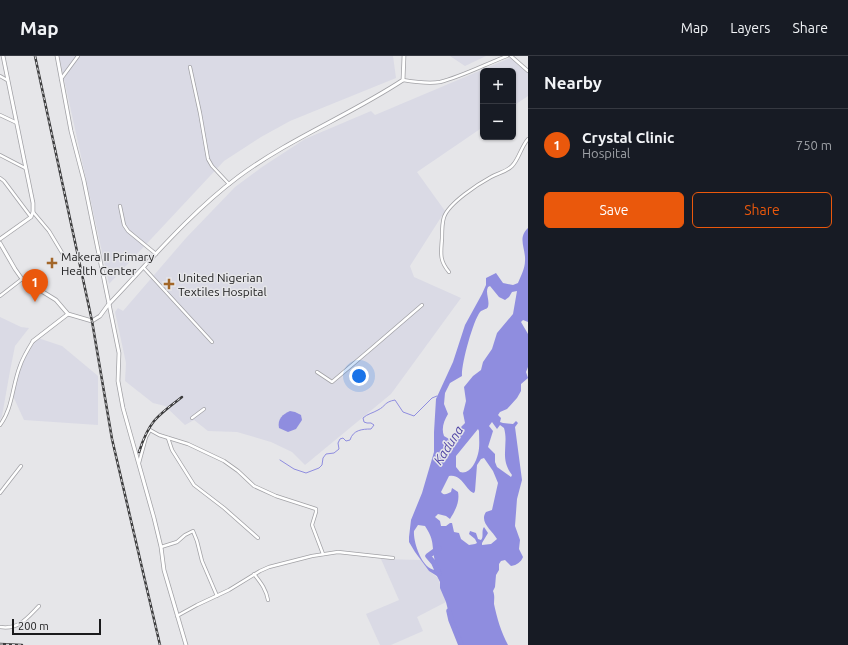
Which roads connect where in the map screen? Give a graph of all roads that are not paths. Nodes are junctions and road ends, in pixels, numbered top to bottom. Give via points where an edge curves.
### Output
1 (3, 56) edge
2 (57, 56) edge
3 (78, 56) edge
4 (404, 56) edge
5 (507, 56) edge
6 (511, 56) edge
7 (190, 67) dead end
8 (528, 71) edge
9 (0, 76) edge
10 (61, 79) junction
11 (8, 80) junction
12 (403, 80) junction
13 (0, 115) edge
14 (17, 123) junction
15 (528, 139) edge
16 (0, 155) edge
17 (26, 168) junction
18 (0, 178) edge
19 (229, 184) junction
20 (120, 206) dead end
21 (32, 212) junction
22 (31, 217) junction
23 (0, 239) edge
24 (0, 243) edge
25 (156, 254) junction
26 (64, 256) dead end
27 (144, 268) junction
28 (449, 272) dead end
29 (22, 279) junction
30 (0, 296) edge
31 (108, 305) junction
32 (422, 305) dead end
33 (68, 314) junction
34 (33, 341) joint
35 (212, 342) dead end
36 (317, 372) dead end
37 (204, 409) dead end
38 (192, 418) dead end
39 (0, 425) edge
40 (168, 437) junction
41 (138, 465) junction
42 (21, 466) dead end
43 (0, 493) edge
44 (258, 538) dead end
45 (161, 547) junction
46 (323, 554) junction
47 (393, 558) dead end
48 (254, 574) junction
49 (217, 596) junction
50 (268, 600) dead end
51 (39, 606) dead end
52 (177, 616) junction
53 (0, 627) edge
54 (186, 645) edge

1 - 11 street
2 - 10 street
3 - 10 street
4 - 12 street
5 - 12 street via 439,82
6 - 8 street
7 - 19 street via 208,159
9 - 11 street
10 - 31 street
11 - 14 street
12 - 19 street via 275,154
13 - 14 street
14 - 17 street
15 - 28 street via 513,165 465,194 455,202 445,216 441,256 442,264
16 - 17 street
17 - 21 street via 33,203
18 - 22 street
19 - 25 street via 192,216
20 - 25 street via 128,231
21 - 22 street
21 - 26 street via 49,231
22 - 23 street
24 - 29 street
25 - 27 street
27 - 31 street
27 - 35 street
29 - 30 street
29 - 33 street via 56,300
31 - 33 street via 100,316 92,320
31 - 41 street via 119,353 118,381
32 - 36 street via 332,382
33 - 34 street
34 - 39 street via 19,366 8,412
37 - 38 street
40 - 41 street via 150,430
40 - 44 street via 172,450 194,485
40 - 46 street via 224,461 254,486 316,509 312,525
41 - 45 street
42 - 43 street
45 - 49 street via 176,542 193,531
45 - 52 street via 164,570
46 - 47 street via 338,552
46 - 48 street via 269,567
48 - 49 street
48 - 50 street via 263,585
49 - 52 street
51 - 53 street via 19,625 10,628
52 - 54 street

